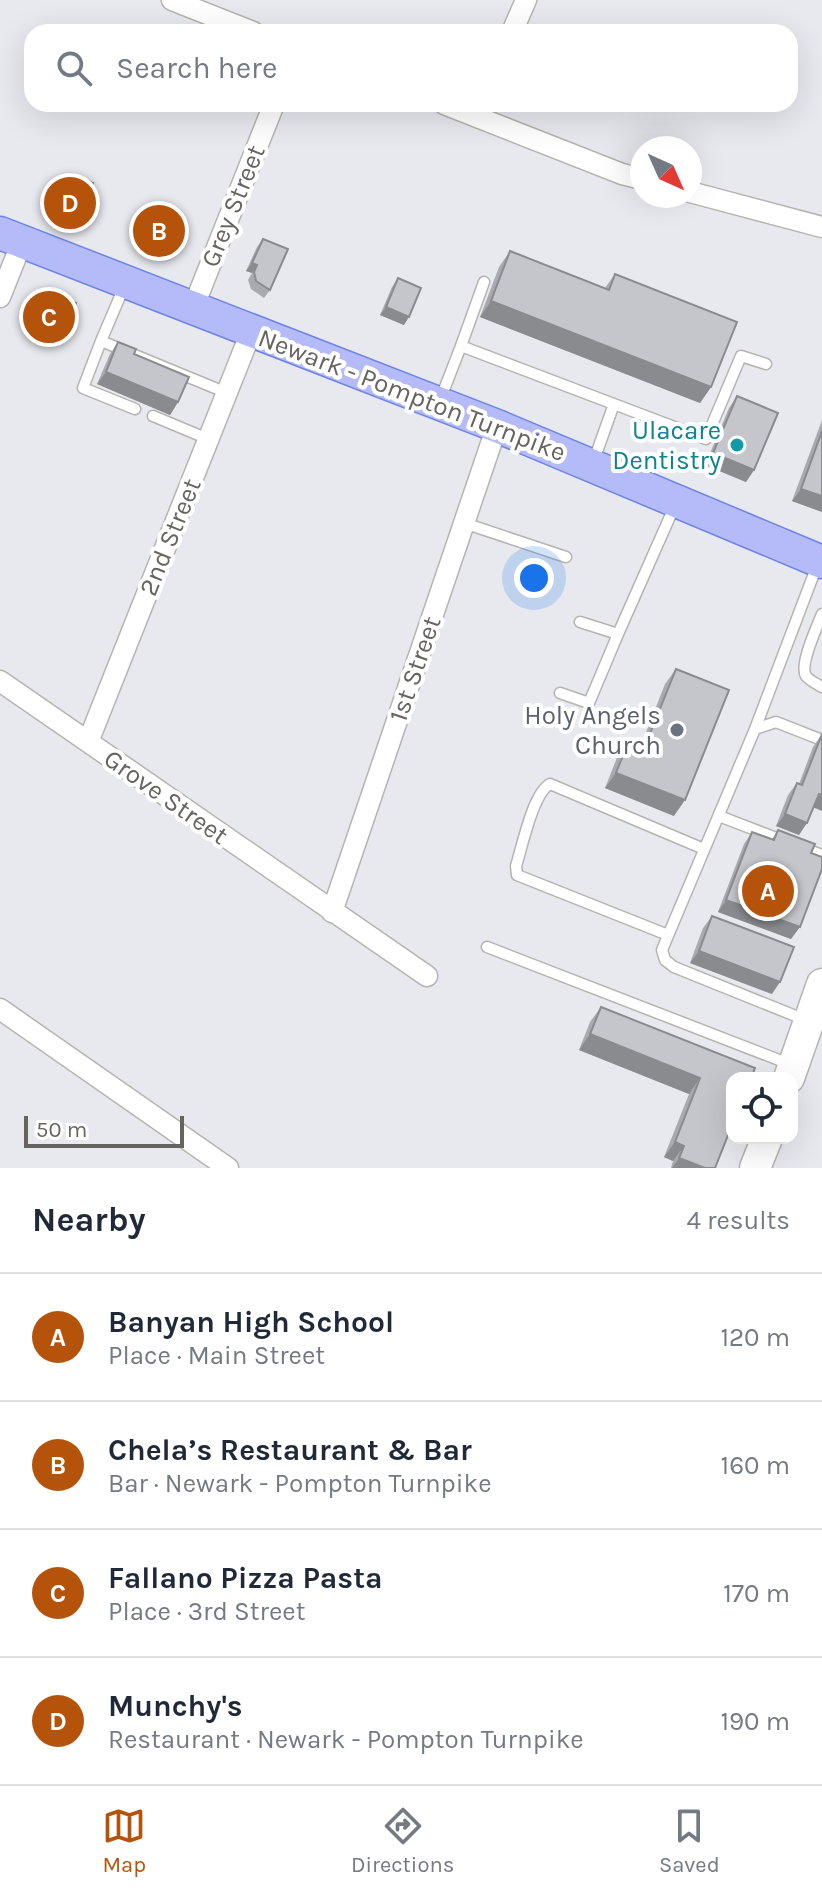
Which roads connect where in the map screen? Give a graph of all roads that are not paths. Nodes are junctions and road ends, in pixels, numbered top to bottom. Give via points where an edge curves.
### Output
1 (172, 0) edge
2 (526, 0) edge
3 (233, 24) edge
4 (516, 24) edge
5 (271, 112) edge
6 (483, 112) edge
7 (630, 176) edge
8 (702, 195) edge
9 (822, 227) edge
10 (11, 237) edge
11 (126, 282) junction
12 (484, 282) dead end
13 (0, 297) edge
14 (193, 308) junction
15 (251, 332) junction
16 (101, 341) junction
17 (461, 346) junction
18 (766, 364) dead end
19 (227, 393) junction
20 (439, 404) junction
21 (614, 404) junction
22 (135, 409) dead end
23 (153, 416) dead end
24 (497, 426) junction
25 (208, 439) junction
26 (592, 466) junction
27 (677, 502) junction
28 (464, 523) junction
29 (566, 557) dead end
30 (820, 562) edge
31 (822, 614) edge
32 (580, 622) dead end
33 (618, 634) junction
34 (0, 681) edge
35 (822, 687) edge
36 (560, 693) dead end
37 (755, 729) junction
38 (822, 740) edge
39 (88, 742) junction
40 (719, 816) junction
41 (704, 849) junction
42 (822, 855) edge
43 (332, 912) junction
44 (668, 935) junction
45 (487, 947) dead end
46 (427, 976) dead end
47 (822, 984) edge
48 (0, 1009) edge
49 (812, 1032) edge
50 (791, 1072) edge
51 (765, 1144) edge
52 (757, 1167) edge
53 (228, 1168) edge

1 - 3 street
2 - 4 street
5 - 14 street, Grey Street
6 - 7 street
8 - 9 street
10 - 11 main road, Newark - Pompton Turnpike
10 - 13 street
11 - 14 main road, Newark - Pompton Turnpike
11 - 16 lane
12 - 17 lane
14 - 15 main road, Newark - Pompton Turnpike
15 - 19 street, 2nd Street
15 - 20 main road, Newark - Pompton Turnpike
16 - 19 lane
16 - 22 lane via 83,388
17 - 20 lane
17 - 21 lane
18 - 21 lane via 741,356 706,439
19 - 25 street, 2nd Street
20 - 24 main road, Newark - Pompton Turnpike
21 - 26 lane
23 - 25 lane
24 - 26 main road, Newark - Pompton Turnpike
24 - 28 street, 1st Street
25 - 39 street, 2nd Street
26 - 27 main road, Newark - Pompton Turnpike
27 - 30 main road, Newark - Pompton Turnpike
27 - 33 lane
28 - 29 lane
28 - 43 street, 1st Street
30 - 37 lane
31 - 35 lane via 804,672
32 - 33 lane
33 - 36 lane via 589,703
34 - 39 street, Grove Street
37 - 38 lane via 776,722
37 - 40 lane
39 - 43 street, Grove Street
40 - 41 lane
40 - 42 lane
41 - 44 lane
41 - 44 lane via 550,784 538,799 517,875
43 - 46 street, Grove Street
44 - 49 lane via 662,950 674,967
45 - 50 lane
47 - 49 main road
48 - 53 street
49 - 50 main road
51 - 52 main road

